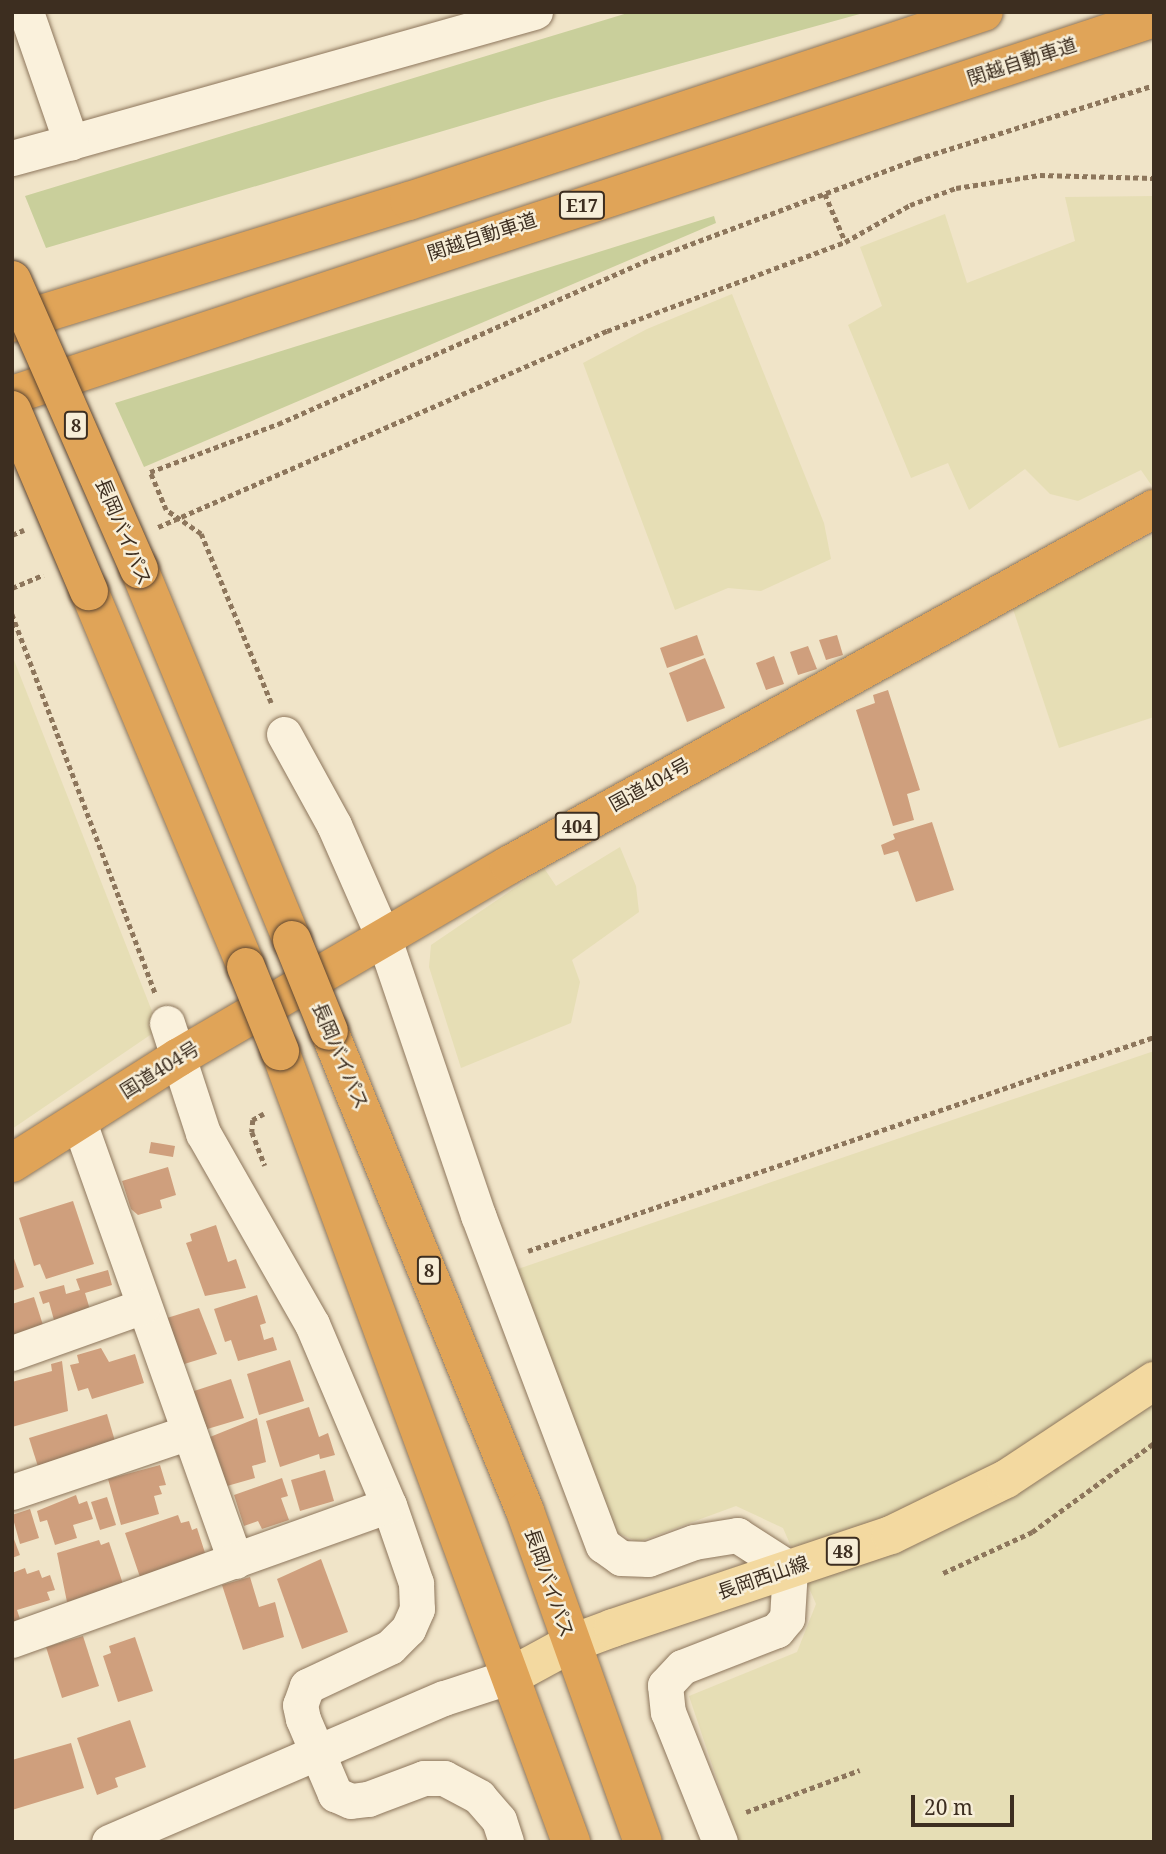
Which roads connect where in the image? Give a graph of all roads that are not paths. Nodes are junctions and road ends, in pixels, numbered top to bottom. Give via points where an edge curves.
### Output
1 (26, 12) edge
2 (535, 12) edge
3 (984, 12) edge
4 (1154, 18) edge
5 (848, 56) junction
6 (71, 142) junction
7 (12, 158) edge
8 (12, 280) edge
9 (12, 300) edge
10 (12, 323) edge
11 (12, 396) edge
12 (12, 410) edge
13 (1154, 509) edge
14 (284, 734) road end
15 (384, 939) junction
16 (173, 1040) junction
17 (79, 1122) junction
18 (12, 1163) edge
19 (144, 1306) junction
20 (12, 1353) edge
21 (1154, 1381) edge
22 (189, 1432) junction
23 (12, 1492) edge
24 (389, 1505) junction
25 (236, 1561) junction
26 (790, 1569) junction
27 (12, 1640) edge
28 (570, 1644) junction
29 (511, 1676) junction
30 (317, 1751) junction
31 (717, 1833) edge
32 (109, 1842) edge
33 (506, 1842) edge
34 (571, 1842) edge
35 (643, 1842) edge

1 - 6 street
2 - 6 street
3 - 5 highway
4 - 11 highway, 関越自動車道 / E17
5 - 9 highway via 581,125
5 - 10 highway via 409,201
6 - 7 street
8 - 28 highway, 長岡バイパス / 8, bridge via 139,569 495,1436
12 - 29 highway, bridge via 280,1051
13 - 15 highway, 国道404号 / 404 via 636,792
14 - 15 street via 334,825
15 - 16 highway, 国道404号 / 404
15 - 26 street via 603,1545 621,1558 648,1559 713,1536 737,1535
16 - 17 highway, 国道404号 / 404
16 - 24 street via 203,1133 312,1324
17 - 18 highway, 国道404号 / 404
17 - 19 street
19 - 20 street
19 - 22 street
21 - 26 main road, 長岡西山線 / 48 via 1006,1479 891,1535
22 - 23 street
22 - 25 street
24 - 25 street
24 - 30 street via 416,1583 417,1609 408,1629 390,1647 307,1686 301,1712
25 - 27 street
26 - 28 main road, 長岡西山線 / 48
26 - 31 street via 787,1618 777,1630 682,1667 665,1685 668,1712
28 - 29 main road, 長岡西山線 / 48
28 - 35 highway, 長岡バイパス / 8
29 - 30 street via 443,1698
29 - 34 highway
30 - 32 street
30 - 33 street via 335,1794 351,1801 424,1778 444,1778 460,1785 479,1797 499,1820

